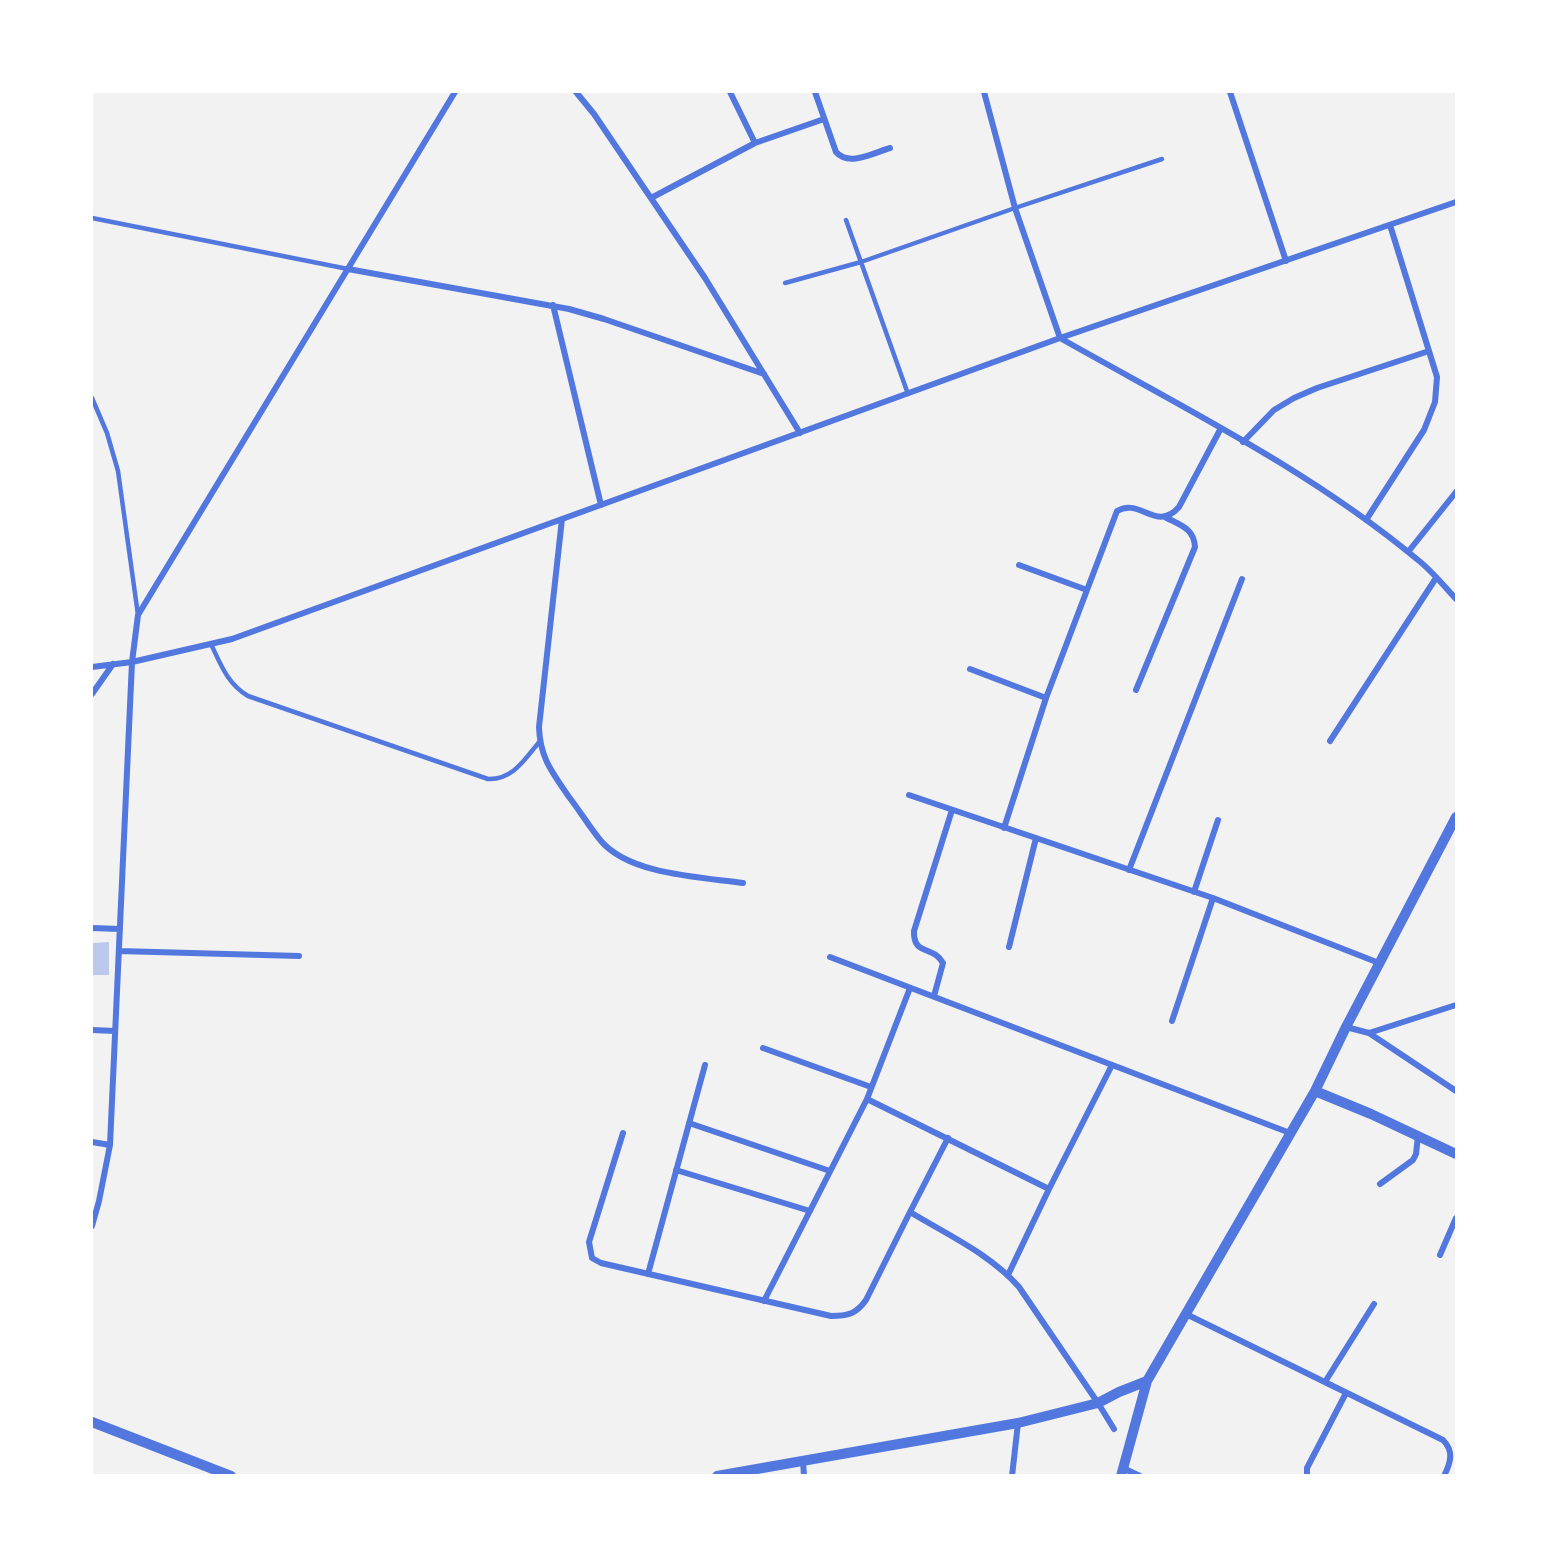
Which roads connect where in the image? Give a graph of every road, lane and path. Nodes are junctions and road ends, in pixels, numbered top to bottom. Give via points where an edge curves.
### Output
1 (455, 92) edge
2 (576, 92) edge
3 (730, 92) edge
4 (815, 92) edge
5 (984, 92) edge
6 (1230, 92) edge
7 (824, 120) junction
8 (755, 143) junction
9 (890, 148) dead end
10 (1162, 159) dead end
11 (651, 198) junction
12 (1456, 202) edge
13 (1015, 208) junction
14 (92, 218) edge
15 (846, 220) dead end
16 (1390, 225) junction
17 (1286, 261) junction
18 (861, 262) junction
19 (348, 269) junction
20 (785, 283) dead end
21 (553, 305) junction
22 (1060, 338) junction
23 (1429, 351) junction
24 (764, 374) junction
25 (908, 394) junction
26 (92, 398) edge
27 (1221, 428) junction
28 (800, 433) junction
29 (1243, 442) junction
30 (1456, 492) edge
31 (601, 505) junction
32 (1165, 517) junction
33 (562, 519) junction
34 (1366, 520) junction
35 (1408, 552) junction
36 (1019, 565) dead end
37 (1436, 578) junction
38 (1242, 579) dead end
39 (1087, 590) junction
40 (1456, 599) edge
41 (138, 615) junction
42 (211, 644) junction
43 (132, 662) junction
44 (113, 664) junction
45 (92, 667) edge
46 (970, 669) dead end
47 (1136, 690) dead end
48 (92, 694) edge
49 (1046, 698) junction
50 (540, 741) junction
51 (1330, 741) dead end
52 (909, 795) dead end
53 (952, 810) junction
54 (1456, 816) edge
55 (1218, 820) dead end
56 (1005, 828) junction
57 (1036, 838) junction
58 (1128, 870) junction
59 (743, 883) dead end
60 (1194, 892) junction
61 (1213, 898) junction
62 (92, 928) edge
63 (120, 928) junction
64 (1009, 947) dead end
65 (119, 951) junction
66 (299, 956) dead end
67 (830, 957) dead end
68 (1379, 963) junction
69 (910, 987) junction
70 (934, 996) junction
71 (1456, 1005) edge
72 (1172, 1021) dead end
73 (1346, 1027) junction
74 (92, 1030) edge
75 (116, 1031) junction
76 (1369, 1033) junction
77 (763, 1048) dead end
78 (705, 1065) dead end
79 (1112, 1065) junction
80 (871, 1087) junction
81 (1315, 1091) junction
82 (1456, 1091) edge
83 (867, 1099) junction
84 (689, 1124) junction
85 (1292, 1130) junction
86 (622, 1133) dead end
87 (1418, 1136) junction
88 (948, 1138) junction
89 (92, 1142) edge
90 (110, 1145) junction
91 (1456, 1154) edge
92 (676, 1170) junction
93 (830, 1171) junction
94 (1380, 1184) dead end
95 (1049, 1189) junction
96 (810, 1211) junction
97 (910, 1212) junction
98 (1456, 1218) edge
99 (92, 1226) edge
100 (1440, 1255) dead end
101 (648, 1274) junction
102 (1008, 1275) junction
103 (764, 1301) junction
104 (1374, 1304) dead end
105 (1186, 1314) junction
106 (1147, 1381) junction
107 (1324, 1382) junction
108 (1346, 1393) junction
109 (1098, 1403) junction
110 (92, 1422) edge
111 (1018, 1423) junction
112 (1114, 1429) dead end
113 (803, 1461) junction
114 (1123, 1472) edge
115 (231, 1476) edge
116 (717, 1476) edge
117 (804, 1476) edge
118 (1012, 1476) edge
119 (1140, 1476) edge
120 (1307, 1476) edge
121 (1444, 1476) edge

1 - 19 street
2 - 11 street
3 - 8 street
4 - 7 street
5 - 13 street
6 - 17 street
7 - 8 street
7 - 9 street via 841,158 850,160
8 - 11 street
10 - 13 lane
11 - 24 street
12 - 16 street
13 - 18 lane
13 - 22 street
14 - 19 lane
15 - 18 lane
16 - 17 street
16 - 23 street
17 - 22 street
18 - 20 lane
18 - 25 lane
19 - 21 street
19 - 41 street
21 - 24 street
21 - 31 street
22 - 25 street
22 - 27 street
23 - 29 street via 1294,398 1274,410
23 - 34 street via 1437,377 1435,402 1424,430
24 - 28 street
25 - 28 street
26 - 41 lane via 118,471
27 - 29 street
27 - 32 street via 1179,507
28 - 31 street
29 - 34 street via 1337,498
30 - 35 street
31 - 33 street
32 - 39 street via 1124,506 1117,511
32 - 47 street via 1189,530 1195,547
33 - 42 street
33 - 50 street
34 - 35 street
35 - 37 street
36 - 39 street
37 - 40 street
37 - 51 street
38 - 58 street
39 - 49 street
41 - 43 street
42 - 43 street
42 - 50 lane via 225,675 248,696 488,779 507,776
43 - 44 street
43 - 63 street
44 - 45 street
44 - 48 street
46 - 49 street
49 - 56 street
50 - 59 street via 551,771 602,843 623,858 642,867
52 - 53 street
53 - 56 street
53 - 70 street via 914,931 918,947 932,952 943,963
54 - 68 street
55 - 60 street
56 - 57 street
57 - 58 street
57 - 64 street
58 - 60 street
60 - 61 street
61 - 68 street
61 - 72 street
62 - 63 street
63 - 65 street
65 - 66 street
65 - 75 street
67 - 69 street
68 - 73 street
69 - 70 street
69 - 80 street
70 - 79 street
71 - 76 street
73 - 76 street
73 - 81 street
74 - 75 street
75 - 90 street
76 - 82 street
77 - 80 street
78 - 84 street
79 - 85 street
79 - 95 street
80 - 83 street
81 - 85 street
81 - 87 street
83 - 88 street
83 - 93 street
84 - 92 street
84 - 93 street
85 - 105 street
86 - 101 street via 590,1250 592,1258 601,1263
87 - 91 street
87 - 94 street via 1413,1160
88 - 95 street
88 - 97 street
89 - 90 street
90 - 99 street
92 - 96 street
92 - 101 street
93 - 96 street
95 - 102 street
96 - 103 street
97 - 102 street
97 - 103 street via 859,1310 848,1316 831,1316
98 - 100 street
101 - 103 street
102 - 109 street
104 - 107 street
105 - 106 street
105 - 107 street
106 - 109 street
106 - 114 street
107 - 108 street
108 - 120 street via 1307,1468
108 - 121 street via 1443,1440 1451,1455
109 - 111 street
109 - 112 street
110 - 115 street
111 - 113 street
111 - 118 street
113 - 116 street
113 - 117 street
114 - 119 street

